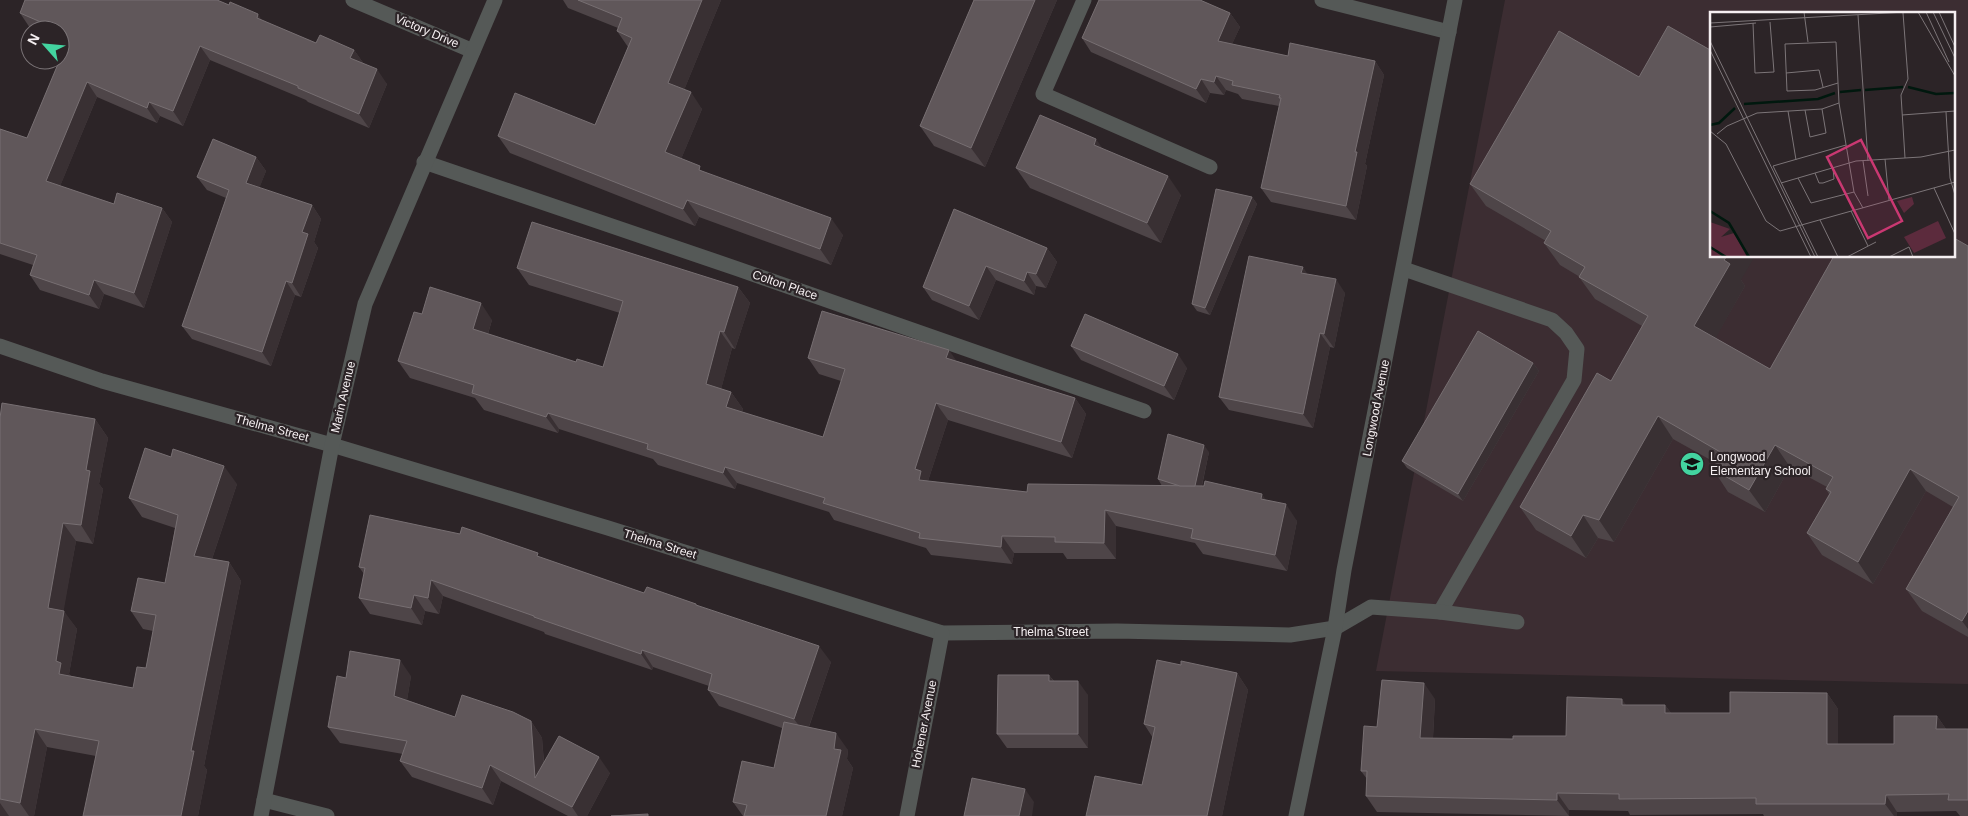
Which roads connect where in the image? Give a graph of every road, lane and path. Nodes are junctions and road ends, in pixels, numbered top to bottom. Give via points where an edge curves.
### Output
1 (353, 0) edge
2 (494, 0) edge
3 (1084, 0) edge
4 (1322, 0) edge
5 (1455, 0) edge
6 (1449, 32) junction
7 (473, 51) junction
8 (424, 162) junction
9 (1210, 167) dead end
10 (1404, 270) junction
11 (0, 346) edge
12 (1144, 411) dead end
13 (332, 444) junction
14 (1440, 612) junction
15 (1517, 622) dead end
16 (1334, 628) junction
17 (942, 632) junction
18 (264, 800) junction
19 (261, 816) edge
20 (327, 816) edge
21 (907, 816) edge
22 (1296, 816) edge

1 - 7 street, Victory Drive
2 - 7 street, Marin Avenue
3 - 9 street via 1043,94
4 - 6 street
5 - 6 street, Longwood Avenue
6 - 10 street, Longwood Avenue
7 - 8 street, Marin Avenue
8 - 12 street, Colton Place
8 - 13 street, Marin Avenue via 364,304
10 - 14 street via 1552,320 1577,349 1574,380
10 - 16 street, Longwood Avenue
11 - 13 street, Thelma Street via 102,381
13 - 17 street, Thelma Street
13 - 18 street, Marin Avenue
14 - 15 street
14 - 16 street via 1371,607
16 - 17 street, Thelma Street via 1290,635 1117,631
16 - 22 street, Longwood Avenue
17 - 21 street, Hohener Avenue
18 - 19 street, Marin Avenue
18 - 20 street

